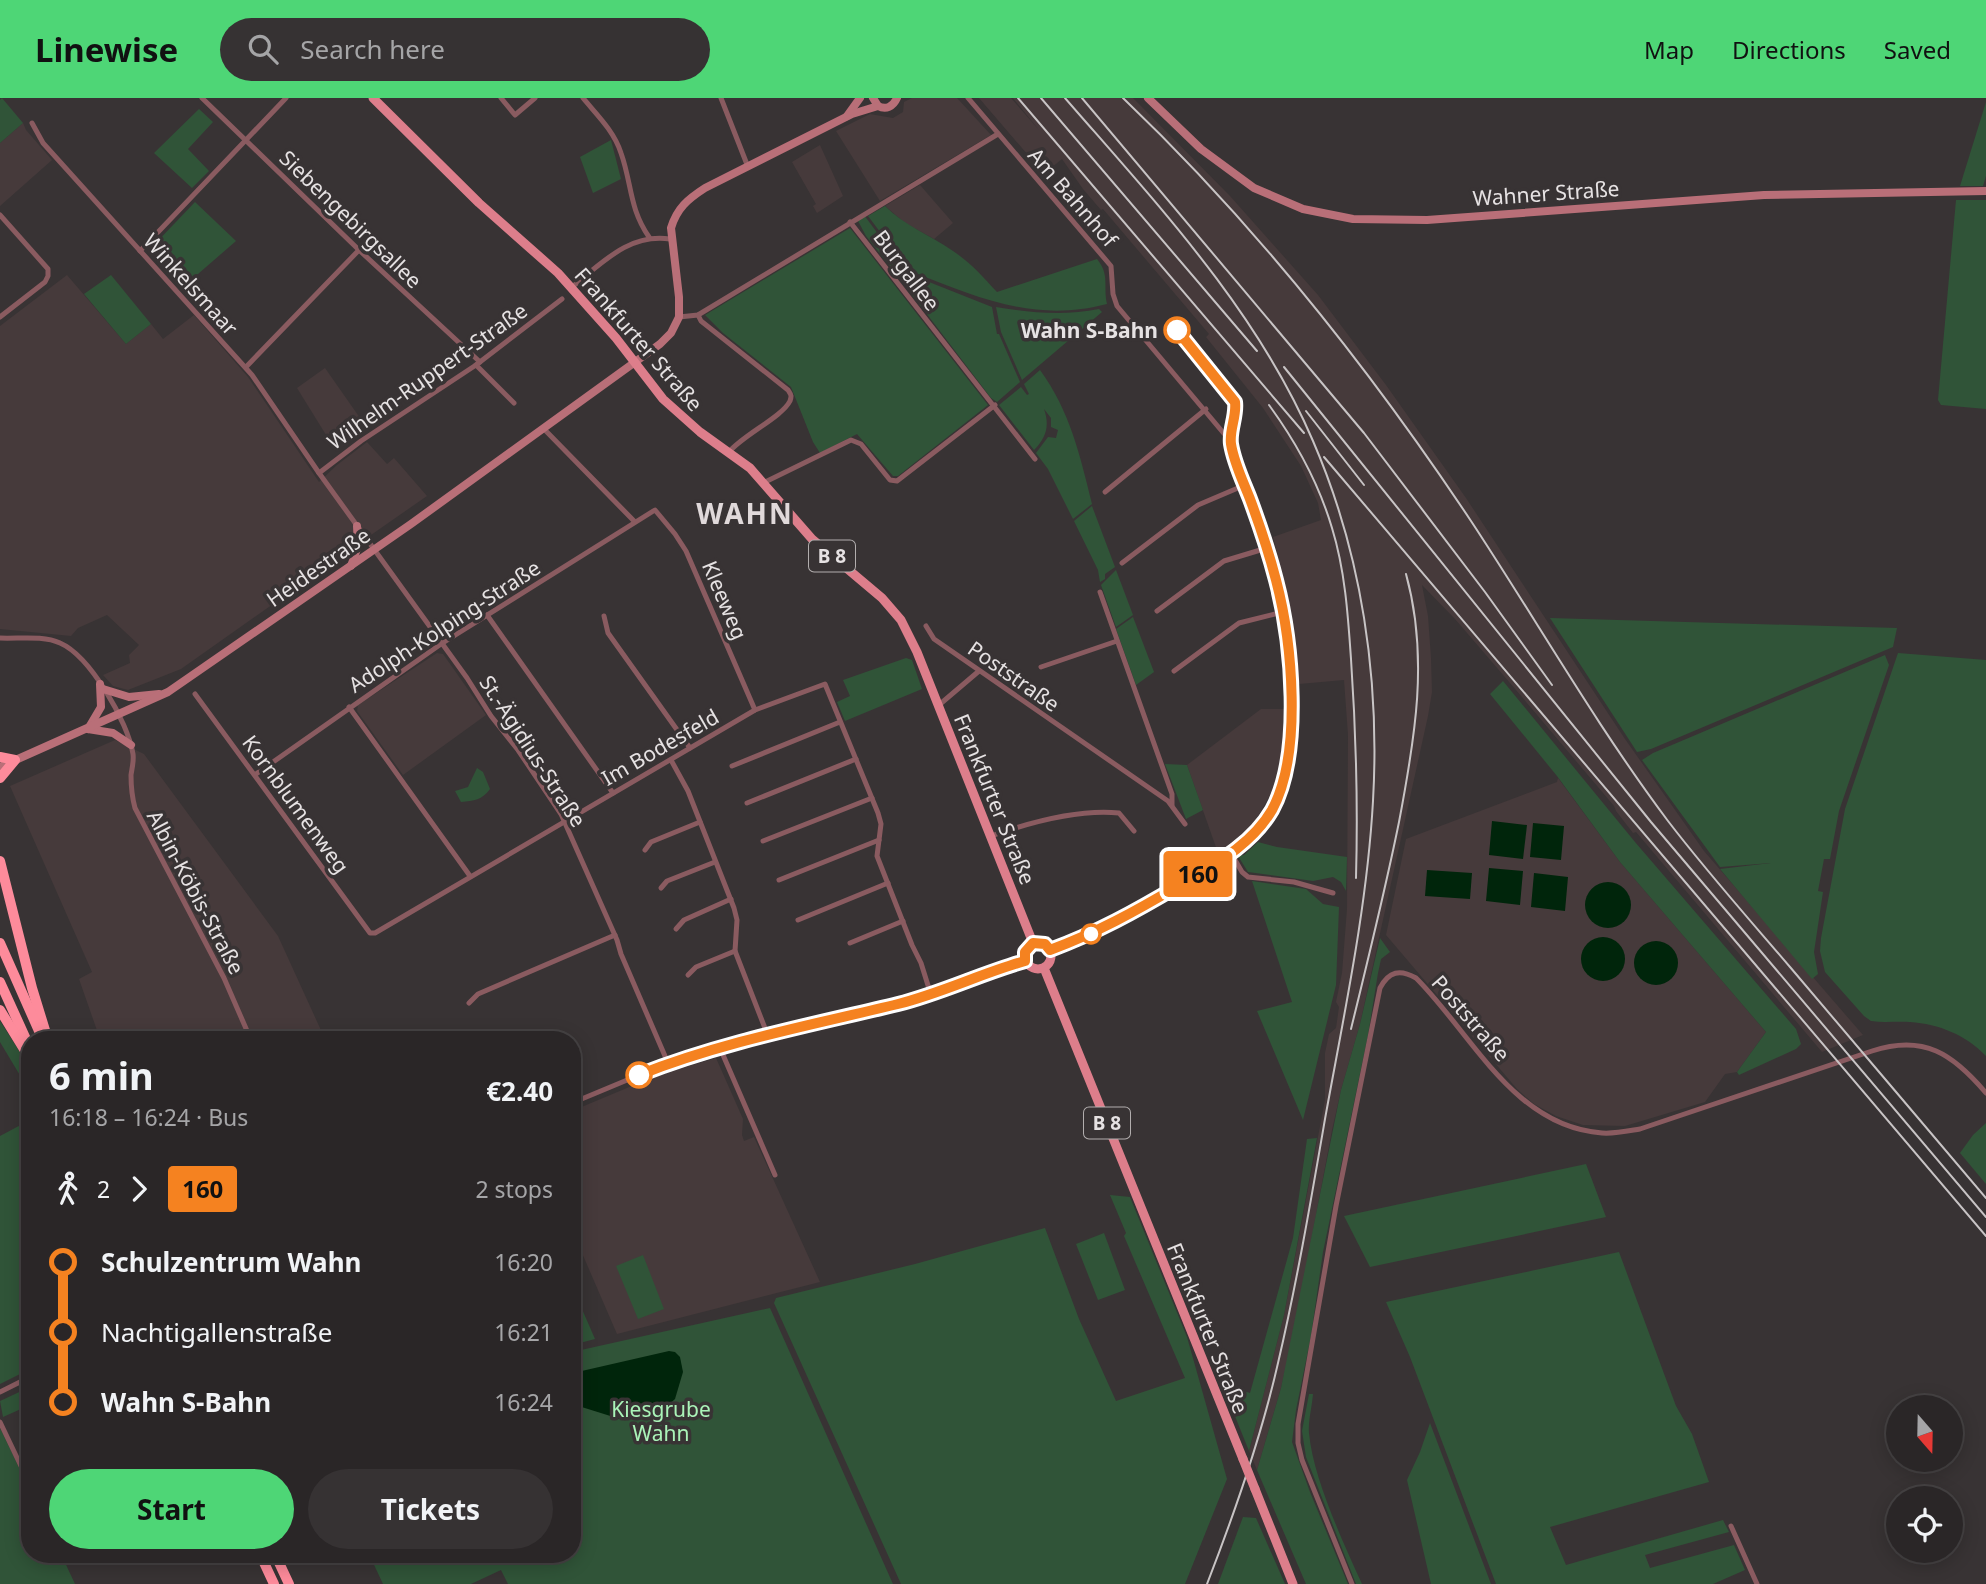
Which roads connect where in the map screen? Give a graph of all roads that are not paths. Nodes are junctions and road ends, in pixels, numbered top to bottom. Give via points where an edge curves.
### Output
1 (202, 98) edge
2 (286, 98) edge
3 (373, 98) edge
4 (500, 98) edge
5 (536, 98) edge
6 (583, 98) edge
7 (721, 98) edge
8 (860, 98) edge
9 (897, 98) edge
10 (968, 98) edge
11 (1148, 98) edge
12 (874, 101) edge
13 (849, 116) junction
14 (32, 123) dead end
15 (998, 134) junction
16 (246, 141) junction
17 (748, 167) junction
18 (1986, 191) edge
19 (0, 215) edge
20 (850, 222) junction
21 (649, 237) junction
22 (670, 239) junction
23 (359, 250) junction
24 (140, 251) junction
25 (572, 288) junction
26 (562, 299) dead end
27 (698, 315) junction
28 (0, 317) edge
29 (679, 317) junction
30 (478, 363) junction
31 (636, 363) junction
32 (246, 367) junction
33 (514, 403) dead end
34 (995, 405) junction
35 (1206, 409) junction
36 (543, 428) junction
37 (729, 452) junction
38 (1035, 459) dead end
39 (319, 473) junction
40 (763, 483) junction
41 (1245, 485) junction
42 (1105, 492) dead end
43 (654, 510) joint
44 (634, 521) junction
45 (356, 526) junction
46 (1267, 548) junction
47 (373, 550) junction
48 (1122, 563) dead end
49 (351, 566) junction
50 (1100, 592) dead end
51 (1157, 611) dead end
52 (1283, 612) junction
53 (487, 615) junction
54 (604, 616) dead end
55 (926, 626) dead end
56 (0, 638) edge
57 (1117, 641) junction
58 (441, 645) junction
59 (1041, 667) dead end
60 (979, 671) junction
61 (1174, 671) dead end
62 (101, 687) junction
63 (168, 692) junction
64 (195, 694) dead end
65 (938, 706) junction
66 (349, 707) junction
67 (755, 710) junction
68 (120, 715) junction
69 (840, 722) junction
70 (88, 729) junction
71 (131, 746) junction
72 (690, 748) junction
73 (0, 757) edge
74 (856, 759) junction
75 (15, 760) junction
76 (671, 760) junction
77 (732, 766) dead end
78 (0, 767) edge
79 (256, 774) junction
80 (0, 778) edge
81 (613, 793) junction
82 (872, 798) junction
83 (747, 803) dead end
84 (1172, 805) junction
85 (565, 821) junction
86 (700, 822) junction
87 (1185, 824) dead end
88 (1134, 831) dead end
89 (991, 836) junction
90 (878, 840) junction
91 (763, 841) dead end
92 (645, 850) dead end
93 (1231, 853) junction
94 (0, 861) edge
95 (715, 862) junction
96 (470, 876) junction
97 (779, 880) dead end
98 (888, 883) junction
99 (661, 888) dead end
100 (1333, 893) dead end
101 (731, 900) junction
102 (798, 920) dead end
103 (903, 921) junction
104 (676, 929) dead end
105 (370, 933) joint
106 (615, 935) junction
107 (0, 943) edge
108 (850, 943) dead end
109 (1033, 943) junction
110 (1050, 950) junction
111 (735, 951) junction
112 (1025, 961) junction
113 (1044, 968) junction
114 (688, 975) dead end
115 (0, 982) edge
116 (931, 995) junction
117 (469, 1003) dead end
118 (0, 1010) edge
119 (22, 1031) edge
120 (39, 1031) edge
121 (45, 1031) edge
122 (247, 1031) edge
123 (768, 1035) junction
124 (21, 1044) edge
125 (720, 1048) junction
126 (668, 1063) junction
127 (1986, 1093) edge
128 (581, 1099) edge
129 (775, 1175) dead end
130 (21, 1382) edge
131 (0, 1392) edge
132 (0, 1422) edge
133 (21, 1466) edge
134 (1731, 1526) dead end
135 (264, 1563) edge
136 (279, 1563) edge
137 (274, 1584) edge
138 (289, 1584) edge
139 (1293, 1584) edge
140 (1352, 1584) edge
141 (1757, 1584) edge

1 - 16 street, Siebengebirgsallee
2 - 16 street
3 - 25 main road, Frankfurter Straße / B 8
4 - 5 street via 515,115
6 - 21 street via 616,140 636,217
7 - 17 street
8 - 13 street
9 - 12 street via 889,107
10 - 15 street, Am Bahnhof
11 - 18 street, Wahner Straße via 1201,149 1254,188 1303,209 1353,219 1427,220 1764,195
12 - 13 street
13 - 17 street
14 - 24 street, Winkelsmaar via 43,143
15 - 20 street
15 - 35 street, Am Bahnhof via 1111,265 1117,306
16 - 23 street, Siebengebirgsallee
16 - 24 street
17 - 22 street via 685,202 674,217
19 - 28 street via 48,269 48,276
20 - 27 street, Burgallee
20 - 34 street, Burgallee
21 - 22 street
21 - 25 street via 613,254
22 - 29 street
23 - 30 street, Siebengebirgsallee
23 - 32 street
24 - 32 street, Winkelsmaar
25 - 31 main road, Frankfurter Straße / B 8
26 - 30 street, Wilhelm-Ruppert-Straße
27 - 29 street, Burgallee
27 - 37 street via 791,396 781,410
29 - 31 street, Heidestraße via 667,338
30 - 33 street, Siebengebirgsallee
30 - 39 street, Wilhelm-Ruppert-Straße
31 - 36 street, Heidestraße
31 - 37 main road, Frankfurter Straße / B 8 via 681,417
32 - 39 street, Winkelsmaar
34 - 38 street, Burgallee
34 - 40 street via 897,481 890,480 861,444 851,440
35 - 41 street, Am Bahnhof via 1231,442
35 - 42 street
36 - 44 street
36 - 47 street, Heidestraße
37 - 40 main road, Frankfurter Straße / B 8
39 - 45 street, Wilhelm-Ruppert-Straße
40 - 65 main road, Frankfurter Straße / B 8 via 812,539 894,611 908,631
41 - 46 street, Am Bahnhof
41 - 48 street via 1198,505
43 - 44 street, Adolph-Kolping-Straße
43 - 67 street, Kleeweg via 686,551
44 - 53 street, Adolph-Kolping-Straße
45 - 47 street, Wilhelm-Ruppert-Straße
45 - 49 street via 358,546
46 - 51 street via 1224,561
46 - 52 street, Am Bahnhof
47 - 49 street, Heidestraße
47 - 58 street, St.-Ägidius-Straße
49 - 63 street, Heidestraße
50 - 57 street
52 - 61 street via 1239,624
52 - 93 street, Am Bahnhof via 1290,687 1286,771 1266,819
53 - 58 street, Adolph-Kolping-Straße
53 - 81 street
54 - 72 street via 605,629
55 - 60 street, Poststraße via 934,639
56 - 62 street, Albin-Köbis-Straße via 61,643 78,655
57 - 59 street
57 - 84 street
58 - 66 street, Adolph-Kolping-Straße
58 - 85 street, St.-Ägidius-Straße
60 - 65 street
60 - 84 street, Poststraße
62 - 63 street via 129,696
62 - 68 street, Albin-Köbis-Straße
62 - 70 street via 101,707
63 - 68 street, Heidestraße
64 - 79 street, Kornblumenweg
65 - 89 main road, Frankfurter Straße / B 8
66 - 79 street, Adolph-Kolping-Straße
66 - 96 street
67 - 69 street, Im Bodesfeld via 825,684
67 - 72 street, Im Bodesfeld
68 - 70 street, Heidestraße
68 - 71 street, Albin-Köbis-Straße
69 - 74 street
69 - 77 street
70 - 71 street via 113,733
70 - 75 street, Heidestraße
71 - 122 street, Albin-Köbis-Straße via 135,808
72 - 76 street, Im Bodesfeld
73 - 75 highway
74 - 82 street
74 - 83 street
75 - 78 street, Heidestraße
75 - 80 highway
76 - 81 street, Im Bodesfeld
76 - 86 street
79 - 105 street, Kornblumenweg
81 - 85 street, Im Bodesfeld
82 - 90 street via 881,824
82 - 91 street
84 - 87 street, Poststraße
85 - 96 street, Im Bodesfeld
85 - 106 street, St.-Ägidius-Straße
86 - 92 street via 651,842
86 - 95 street
88 - 89 street via 1119,813 1101,813 1023,825
89 - 109 main road, Frankfurter Straße / B 8
90 - 97 street
90 - 98 street via 877,856
93 - 100 street via 1248,877 1294,882
93 - 110 street, Am Bahnhof via 1123,919
94 - 121 highway
95 - 99 street via 667,881
95 - 101 street
96 - 105 street, Im Bodesfeld
98 - 102 street
98 - 103 street
101 - 104 street via 684,920
101 - 111 street via 737,920
103 - 108 street
103 - 116 street
106 - 117 street via 478,994
106 - 126 street, St.-Ägidius-Straße
107 - 120 highway
109 - 110 main road via 1045,944
109 - 112 main road via 1025,952
110 - 113 main road via 1050,962
111 - 114 street
111 - 123 street
112 - 113 main road via 1033,968
112 - 116 street
113 - 139 main road, Frankfurter Straße / B 8, bridge
115 - 119 highway
116 - 123 street
118 - 124 highway
123 - 125 street
125 - 126 street
125 - 129 street
126 - 128 street
127 - 140 street, Poststraße via 1947,1055 1920,1046 1896,1045 1640,1129 1577,1130 1519,1097 1416,978 1402,971 1385,978 1336,1206 1298,1424 1302,1460
130 - 131 street
132 - 133 street
134 - 141 street
135 - 137 highway
136 - 138 highway

